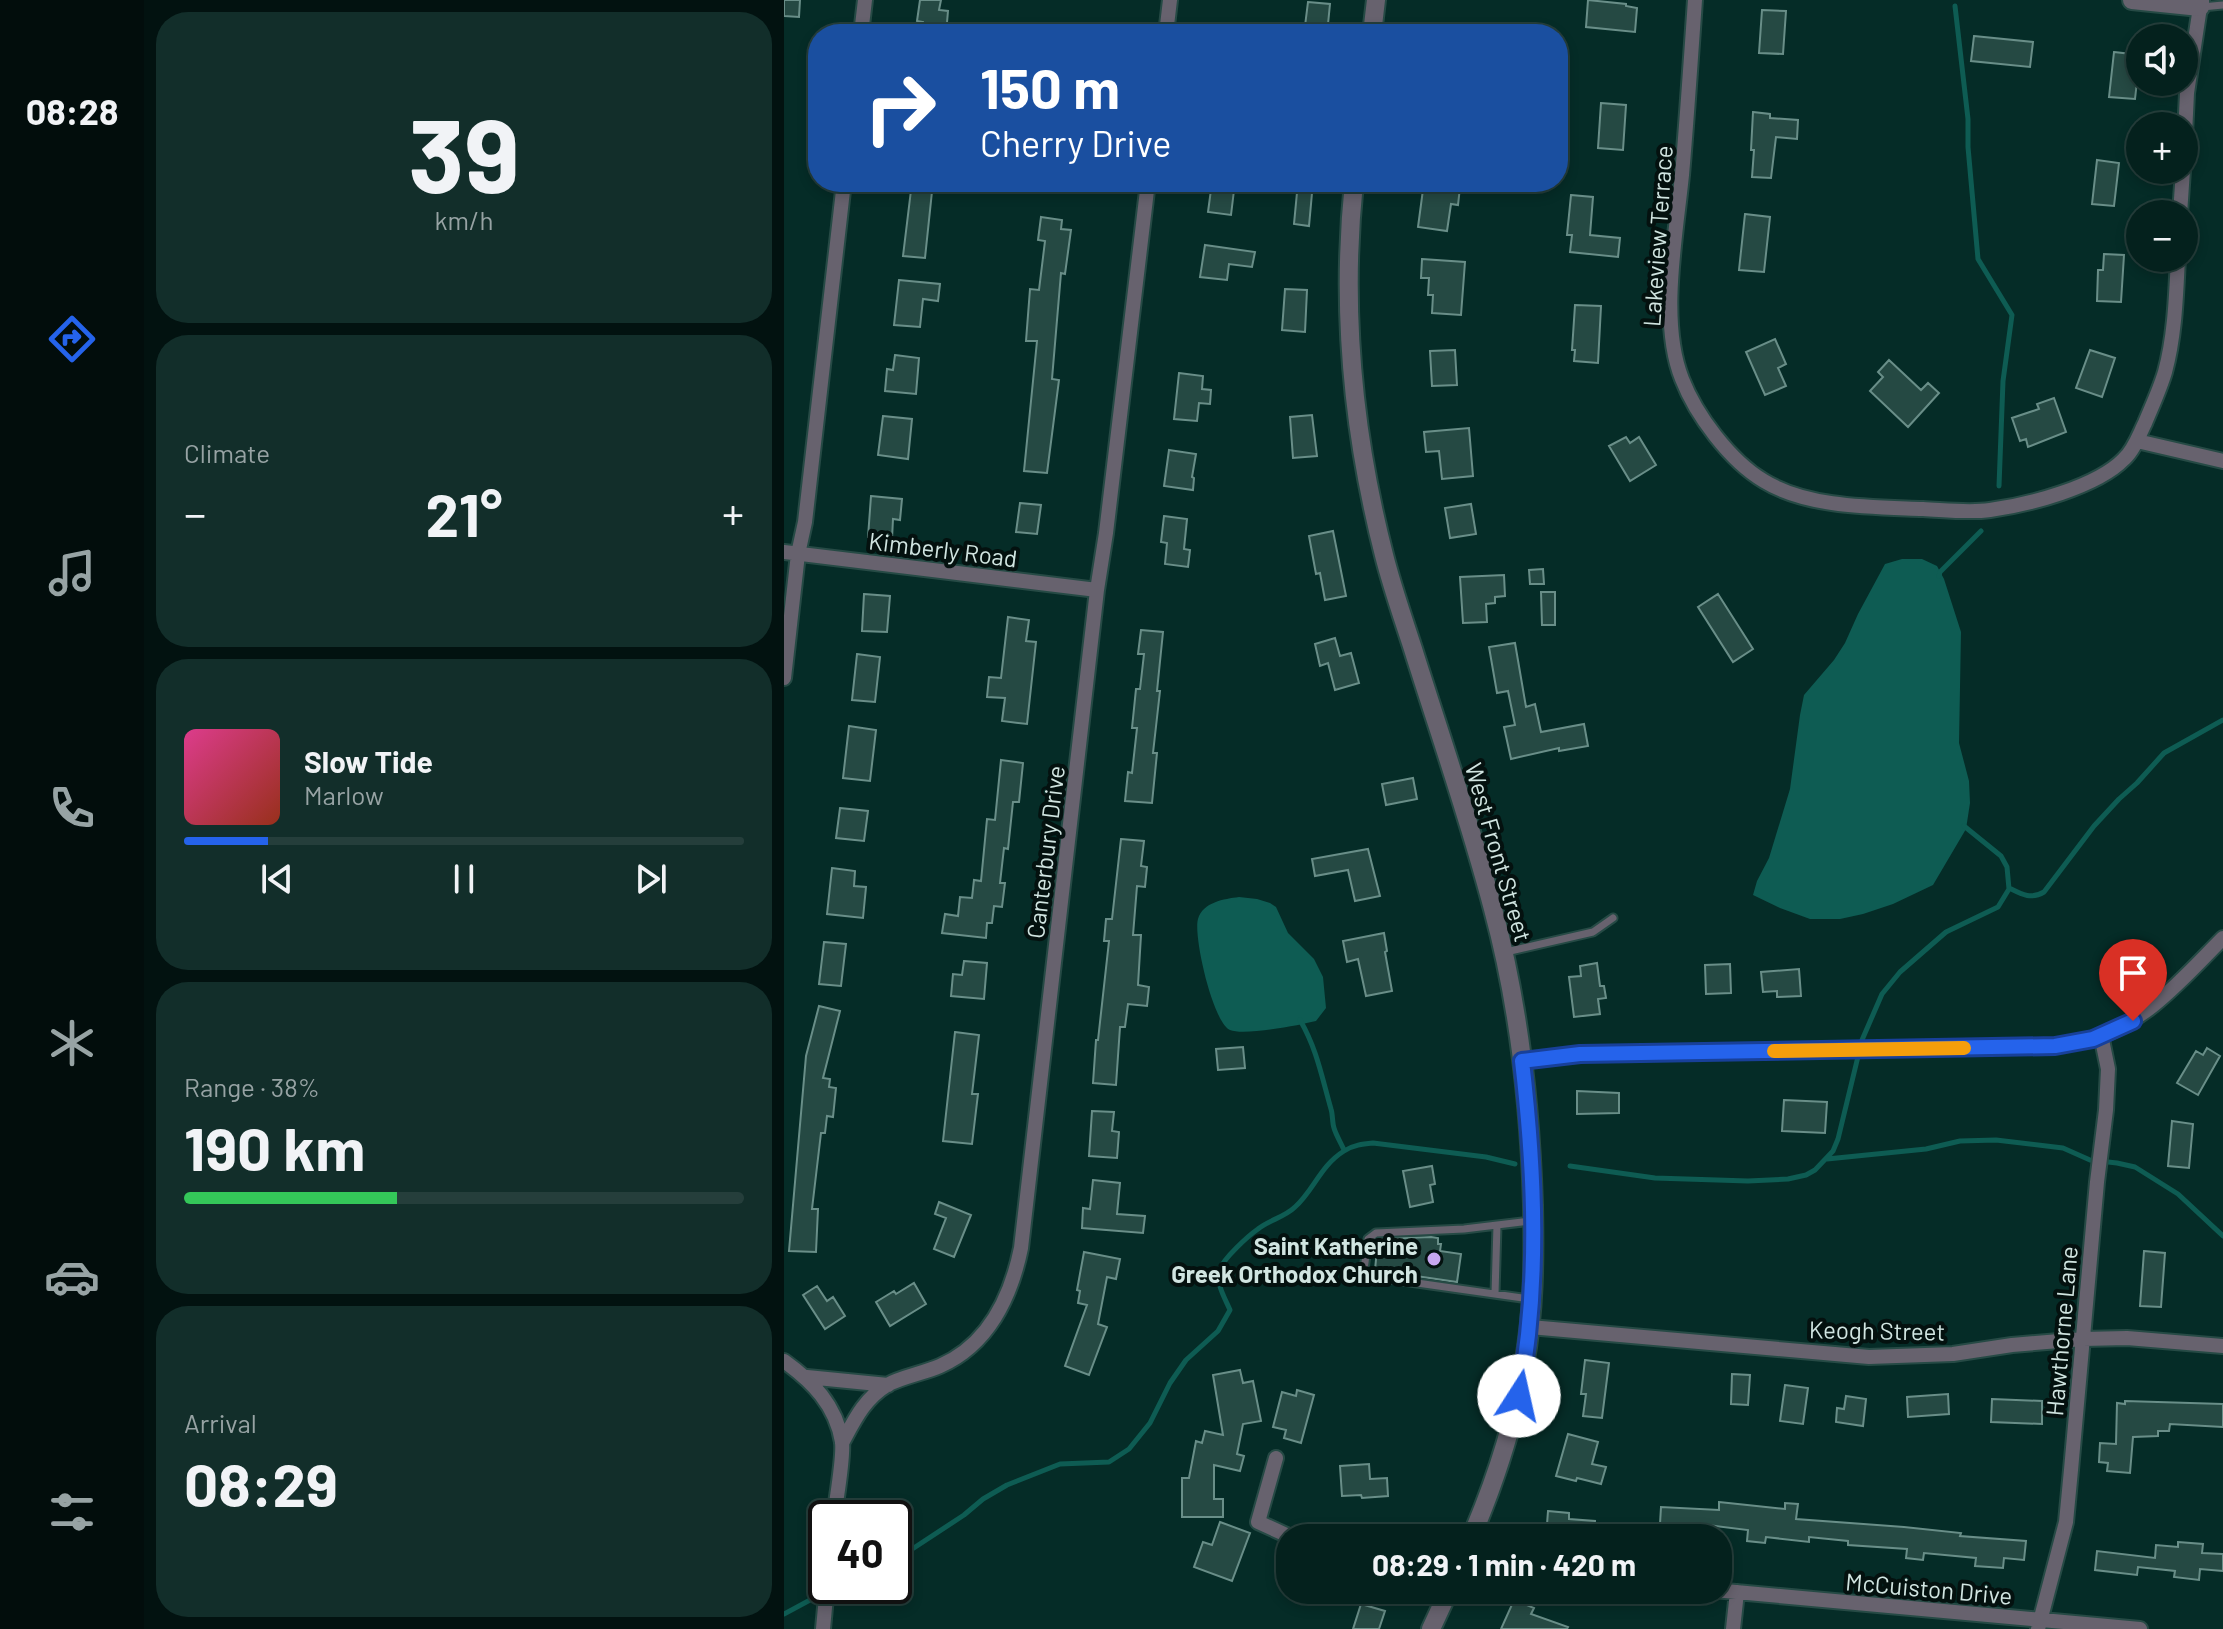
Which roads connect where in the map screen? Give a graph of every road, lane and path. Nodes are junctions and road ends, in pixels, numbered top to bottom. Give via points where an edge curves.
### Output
1 (865, 0) edge
2 (1170, 0) edge
3 (1376, 0) edge
4 (1695, 0) edge
5 (2132, 0) edge
6 (2200, 3) edge
7 (2223, 5) edge
8 (862, 24) edge
9 (1167, 24) edge
10 (1373, 24) edge
11 (2186, 112) edge
12 (843, 192) edge
13 (1147, 192) edge
14 (1354, 192) edge
15 (2177, 272) edge
16 (2137, 441) junction
17 (2223, 461) edge
18 (791, 553) edge
19 (1097, 590) junction
20 (784, 678) edge
21 (1613, 918) dead end
22 (2223, 938) edge
23 (1504, 953) junction
24 (2101, 1035) junction
25 (1522, 1061) junction
26 (1533, 1221) junction
27 (1497, 1225) junction
28 (1495, 1294) junction
29 (1532, 1300) junction
30 (1530, 1327) junction
31 (2083, 1339) junction
32 (2223, 1346) edge
33 (784, 1361) edge
34 (807, 1377) junction
35 (888, 1385) junction
36 (842, 1443) junction
37 (1276, 1458) dead end
38 (836, 1500) edge
39 (1477, 1524) edge
40 (1276, 1530) edge
41 (1732, 1592) edge
42 (1737, 1592) junction
43 (825, 1604) edge
44 (1442, 1604) edge
45 (2040, 1624) edge
46 (823, 1629) edge
47 (1431, 1629) edge
48 (1733, 1629) edge
49 (2140, 1629) edge

1 - 8 street
2 - 9 street
3 - 10 street
4 - 16 street, Lakeview Terrace via 1670,301 1673,343 1681,377 1701,416 1729,451 1763,481 1793,494 1852,506 1986,510 2052,496 2101,476
5 - 6 street
6 - 7 lane
6 - 11 street
12 - 18 street via 805,522
13 - 19 street, Canterbury Drive
14 - 23 street, West Front Street via 1349,315 1366,477 1384,558
15 - 16 street, Lakeview Terrace via 2170,353
16 - 17 street
18 - 19 street, Kimberly Road
18 - 20 street
19 - 35 street, Canterbury Drive via 1016,1274 979,1339 948,1363
21 - 23 lane via 1593,932
22 - 24 street via 2133,1021
23 - 25 street, West Front Street
24 - 25 street via 2055,1046 1580,1054
24 - 31 street, Hawthorne Lane via 2108,1069 2106,1110
25 - 26 street, West Front Street
26 - 27 lane
26 - 29 street, West Front Street
27 - 28 lane
27 - 28 lane via 1376,1233 1366,1245 1364,1270 1375,1277
28 - 29 lane
29 - 30 street, West Front Street
30 - 31 street, Keogh Street via 1869,1357 1953,1354
30 - 39 street, West Front Street via 1507,1441
31 - 32 street, Keogh Street
31 - 45 street, Hawthorne Lane via 2066,1522
33 - 34 street
34 - 35 street
34 - 36 street via 830,1406
35 - 36 street, Canterbury Drive via 860,1408
36 - 38 street
37 - 40 street via 1258,1522
41 - 42 street, McCuiston Drive
42 - 45 street, McCuiston Drive
42 - 48 street
43 - 46 street
44 - 47 street
45 - 49 street, McCuiston Drive

